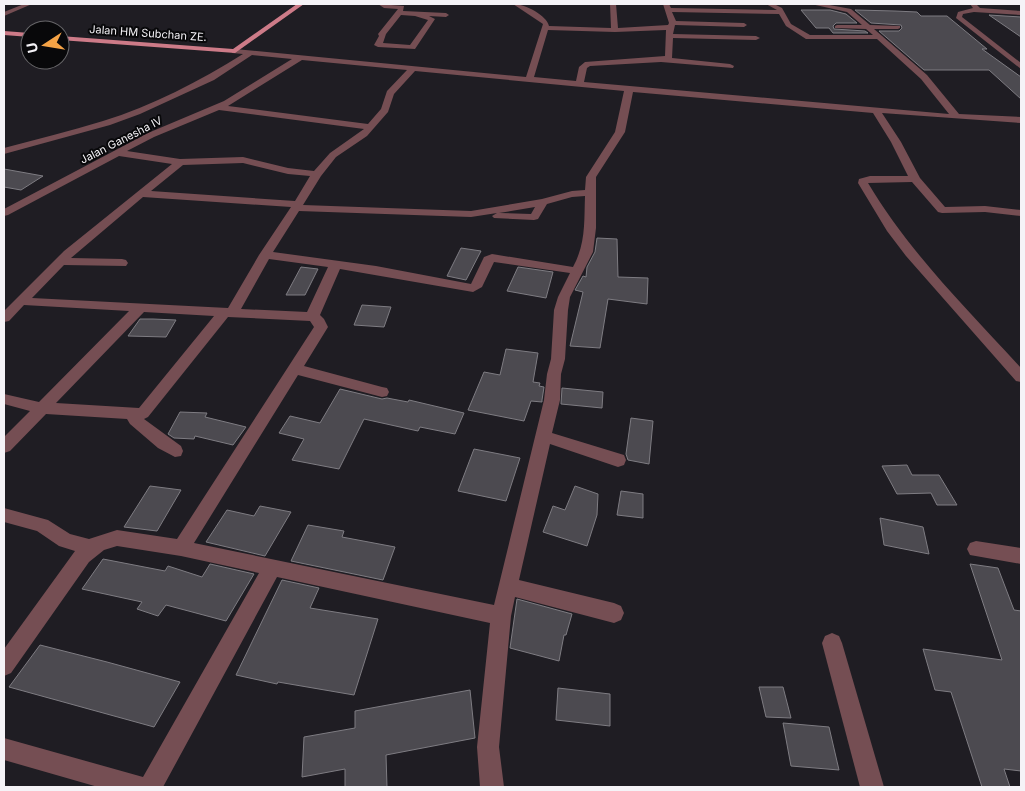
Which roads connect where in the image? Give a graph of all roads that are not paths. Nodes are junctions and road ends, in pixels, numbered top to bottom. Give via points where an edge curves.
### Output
1 (29, 4) edge
2 (301, 4) edge
3 (381, 4) edge
4 (516, 4) edge
5 (613, 4) edge
6 (769, 4) edge
7 (814, 4) edge
8 (667, 7) edge
9 (974, 7) edge
10 (780, 12) junction
11 (399, 13) junction
12 (1021, 13) edge
13 (4, 14) edge
14 (420, 14) junction
15 (446, 16) dead end
16 (671, 24) junction
17 (744, 25) dead end
18 (838, 27) dead end
19 (868, 27) junction
20 (898, 27) dead end
21 (545, 28) junction
22 (615, 30) junction
23 (4, 34) edge
24 (20, 35) edge
25 (670, 36) junction
26 (879, 36) junction
27 (756, 38) dead end
28 (70, 39) edge
29 (235, 51) junction
30 (250, 53) junction
31 (1008, 56) junction
32 (1021, 56) edge
33 (299, 58) junction
34 (663, 60) junction
35 (730, 66) dead end
36 (1021, 66) edge
37 (412, 69) junction
38 (529, 79) junction
39 (579, 84) junction
40 (629, 89) junction
41 (219, 107) junction
42 (876, 110) junction
43 (956, 117) junction
44 (1021, 120) edge
45 (370, 127) junction
46 (5, 153) edge
47 (119, 153) junction
48 (180, 162) junction
49 (317, 174) junction
50 (915, 179) junction
51 (590, 193) junction
52 (140, 194) junction
53 (297, 206) junction
54 (4, 213) edge
55 (1021, 213) edge
56 (266, 255) junction
57 (61, 260) junction
58 (122, 263) dead end
59 (336, 264) junction
60 (578, 271) junction
61 (21, 301) junction
62 (141, 307) junction
63 (228, 313) junction
64 (312, 317) junction
65 (4, 318) edge
66 (295, 369) junction
67 (1021, 377) edge
68 (382, 392) dead end
69 (4, 399) edge
70 (41, 408) junction
71 (134, 414) junction
72 (543, 436) junction
73 (4, 447) edge
74 (175, 451) dead end
75 (618, 460) dead end
76 (4, 515) edge
77 (90, 548) junction
78 (181, 548) junction
79 (976, 549) dead end
80 (1021, 556) edge
81 (272, 568) junction
82 (508, 586) junction
83 (614, 613) dead end
84 (501, 616) junction
85 (832, 642) dead end
86 (4, 666) edge
87 (4, 749) edge
88 (138, 787) edge
89 (150, 787) edge
90 (492, 787) edge
91 (872, 787) edge

1 - 13 street
2 - 29 main road
3 - 11 street via 402,7
4 - 21 street via 543,20
5 - 22 street
6 - 10 street
7 - 19 street via 847,9
8 - 10 street
8 - 16 street
9 - 12 street
9 - 31 street via 958,17
10 - 26 street via 788,25 809,37
11 - 14 street
11 - 14 street via 382,34 378,45 412,47 432,19 418,16
14 - 15 street
16 - 17 street
16 - 22 street
16 - 25 street
18 - 19 street
19 - 20 street
19 - 26 street
21 - 22 street
21 - 38 street
23 - 24 main road
25 - 27 street
25 - 34 street via 669,57
26 - 43 street via 924,77
28 - 29 main road, Jalan HM Subchan ZE.
29 - 30 street
30 - 33 street
30 - 46 street via 211,78 144,110
31 - 32 street
31 - 36 street
33 - 37 street
33 - 41 street, Jalan Ganesha IV
34 - 35 street
34 - 39 street via 588,64 583,67
37 - 38 street
37 - 45 street via 390,93 385,110
38 - 39 street
39 - 40 street
40 - 42 street
40 - 51 street via 623,124 591,177
41 - 45 street
41 - 47 street, Jalan Ganesha IV via 152,135
42 - 43 street
42 - 50 street
43 - 44 street
45 - 49 street via 337,152
47 - 48 street
47 - 54 street, Jalan Ganesha IV
48 - 49 street via 243,160
48 - 52 street
49 - 53 street
50 - 55 street via 942,210 985,209
50 - 67 street via 870,178 863,184 915,259
51 - 53 street via 543,202 534,217
51 - 60 street via 587,252
52 - 53 street
52 - 57 street
53 - 56 street
56 - 59 street
56 - 63 street
57 - 58 street
57 - 61 street
59 - 60 street via 473,288 476,288 488,260 492,258
59 - 64 street
60 - 72 street via 561,310 558,359
61 - 62 street
61 - 65 street
62 - 63 street
62 - 70 street
63 - 64 street
63 - 71 street via 147,410
64 - 66 street via 318,319 321,327
66 - 68 street
66 - 78 street
69 - 70 street
70 - 71 street
70 - 73 street
71 - 74 street via 135,420
72 - 75 street
72 - 82 street
76 - 77 street via 42,525 65,540
77 - 78 street via 117,538
77 - 86 street
78 - 81 street
79 - 80 street
81 - 84 street
81 - 89 street
82 - 83 street
82 - 84 street
84 - 90 street via 488,747
85 - 91 street
87 - 88 street

